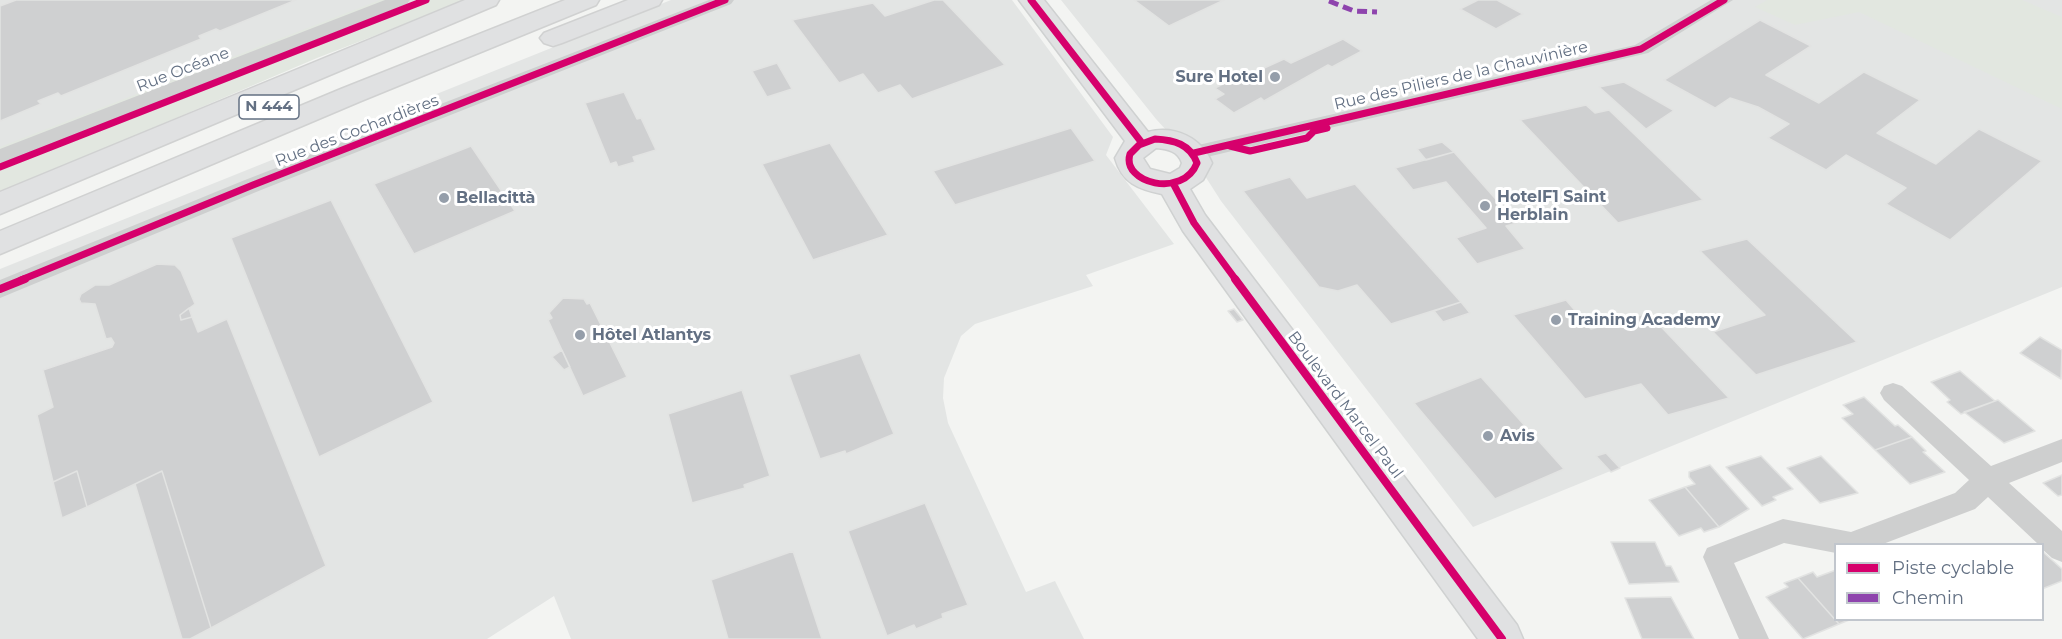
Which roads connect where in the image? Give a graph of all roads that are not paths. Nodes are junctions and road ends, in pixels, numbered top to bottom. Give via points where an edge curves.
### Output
1 (366, 0) edge
2 (401, 0) edge
3 (487, 0) edge
4 (540, 0) edge
5 (586, 0) edge
6 (650, 0) edge
7 (725, 0) edge
8 (1031, 0) edge
9 (1724, 0) edge
10 (0, 141) edge
11 (1142, 143) junction
12 (1194, 153) junction
13 (0, 157) edge
14 (146, 181) junction
15 (1173, 183) junction
16 (0, 204) edge
17 (0, 218) edge
18 (0, 243) edge
19 (0, 289) edge
20 (1893, 393) dead end
21 (2062, 450) edge
22 (1989, 480) junction
23 (1846, 543) edge
24 (1854, 543) edge
25 (2062, 549) edge
26 (1502, 639) edge
27 (1754, 639) edge

1 - 10 street, Rue Océane
2 - 13 street, Rue Océane
3 - 16 main road
4 - 17 main road, N 444
5 - 14 main road, N 444
6 - 14 main road via 271,141 164,185
7 - 19 street, Rue des Cochardières
8 - 11 main road
9 - 12 street, Rue des Piliers de la Chauvinière via 1641,49
11 - 12 main road via 1170,140
11 - 15 main road via 1129,158 1134,172 1151,182
12 - 15 main road via 1194,172
14 - 18 main road, N 444
15 - 26 main road, Boulevard Marcel Paul via 1194,223
20 - 22 street
21 - 22 street
22 - 24 street via 1965,501
22 - 25 street
23 - 27 street via 1783,531 1717,557

